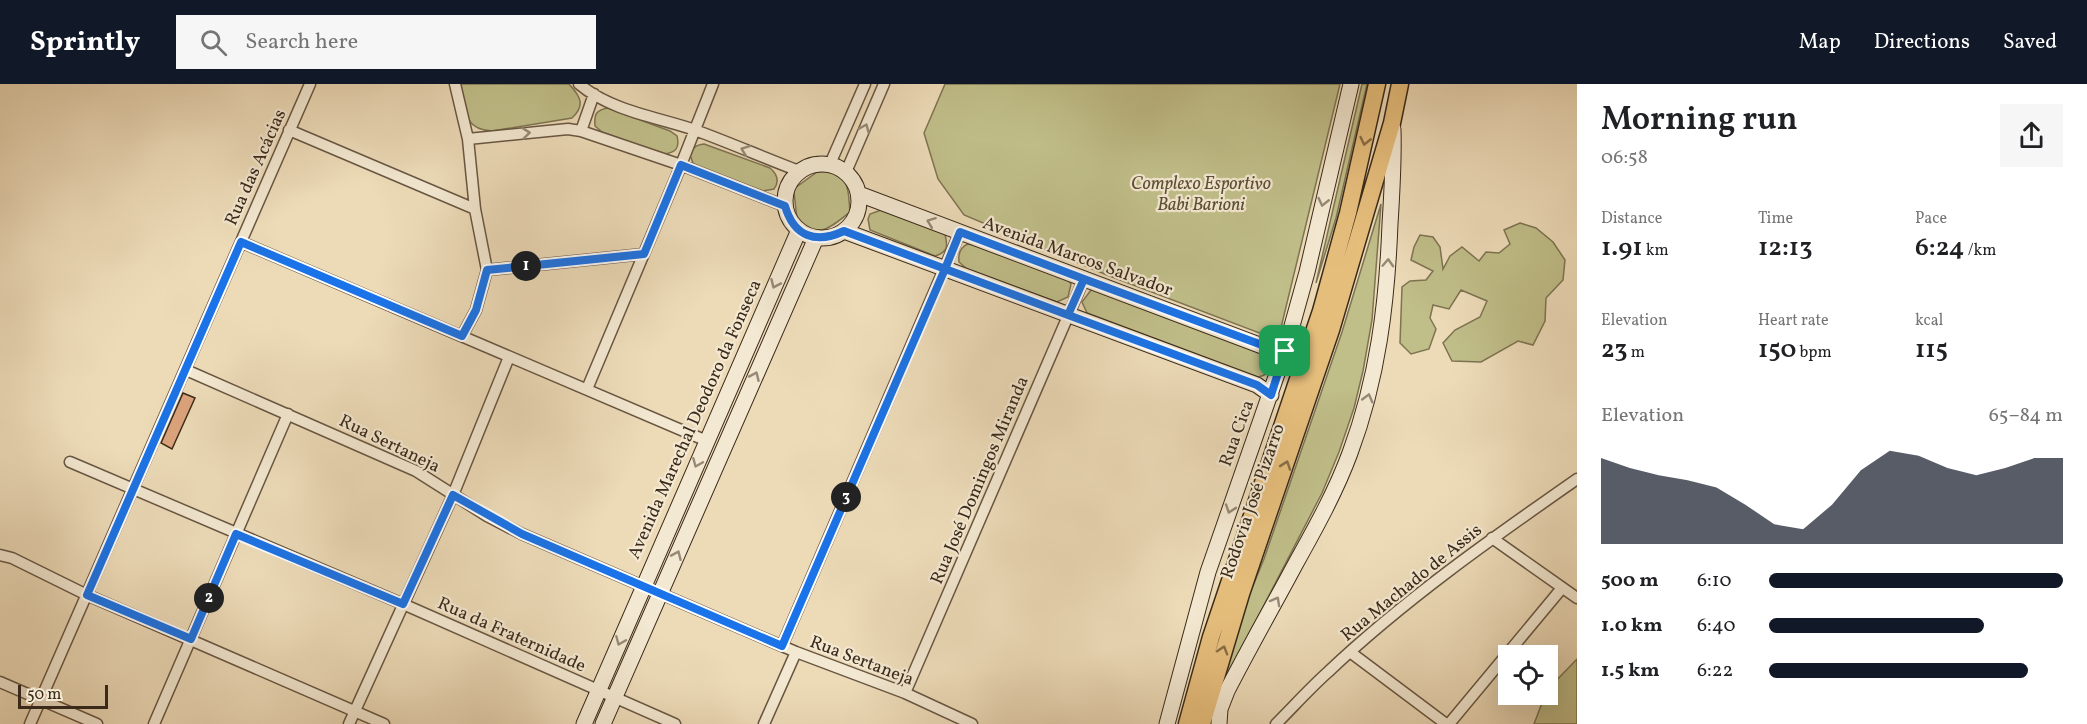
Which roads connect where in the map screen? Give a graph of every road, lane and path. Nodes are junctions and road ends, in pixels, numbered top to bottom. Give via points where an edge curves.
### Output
1 (310, 84) edge
2 (455, 84) edge
3 (579, 84) edge
4 (713, 84) edge
5 (865, 84) edge
6 (884, 84) edge
7 (1351, 84) edge
8 (1377, 84) edge
9 (1400, 84) edge
10 (594, 94) junction
11 (1392, 123) junction
12 (289, 130) junction
13 (581, 130) junction
14 (694, 130) junction
15 (468, 140) junction
16 (830, 164) junction
17 (681, 165) junction
18 (800, 171) junction
19 (846, 172) junction
20 (859, 194) junction
21 (785, 206) junction
22 (475, 209) junction
23 (799, 230) junction
24 (844, 231) junction
25 (960, 232) junction
26 (816, 238) junction
27 (241, 242) junction
28 (644, 254) junction
29 (945, 269) junction
30 (487, 270) junction
31 (1084, 279) junction
32 (1068, 315) junction
33 (462, 336) junction
34 (1285, 351) junction
35 (509, 357) junction
36 (186, 370) junction
37 (587, 389) junction
38 (1271, 395) junction
39 (288, 414) junction
40 (707, 441) junction
41 (70, 462) dead end
42 (1577, 479) edge
43 (133, 489) junction
44 (453, 495) junction
45 (236, 534) junction
46 (1492, 538) junction
47 (0, 555) edge
48 (643, 585) junction
49 (1562, 588) junction
50 (660, 593) junction
51 (87, 595) junction
52 (1577, 598) edge
53 (403, 604) junction
54 (191, 639) junction
55 (782, 646) junction
56 (796, 652) junction
57 (1350, 652) junction
58 (0, 682) edge
59 (599, 691) junction
60 (905, 693) junction
61 (615, 698) junction
62 (40, 699) junction
63 (354, 711) junction
64 (1215, 713) edge
65 (30, 724) edge
66 (97, 724) edge
67 (154, 724) edge
68 (349, 724) edge
69 (384, 724) edge
70 (585, 724) edge
71 (603, 724) edge
72 (675, 724) edge
73 (764, 724) edge
74 (972, 724) edge
75 (1167, 724) edge
76 (1187, 724) edge
77 (1202, 724) edge
78 (1230, 724) edge
79 (1276, 724) edge
80 (1448, 724) edge

1 - 12 street, Rua das Acácias
2 - 15 street
3 - 10 street
4 - 14 street
5 - 16 street
19 -> 6 street
7 -> 34 street, Rua Cica
8 -> 76 main road, Rodovia José Pizarro via 1321,311 1214,628
9 - 11 main road, Rodovia José Pizarro
10 - 13 street
10 - 14 street via 629,110
64 -> 11 main road, Rodovia José Pizarro via 1241,594 1331,330
64 -> 11 street via 1329,502 1364,410 1375,371 1388,281
12 - 22 street
12 - 27 street, Rua das Acácias
15 -> 13 street
13 - 17 street
14 - 17 street
18 -> 14 street
15 - 22 street
16 - 18 street
16 - 19 street
17 - 21 street
17 - 28 street
18 - 21 street via 788,187
19 - 20 street
20 - 24 street via 855,219
25 -> 20 street, Avenida Marcos Salvador
21 - 23 street
22 - 30 street
23 - 26 street
23 -> 40 street, Avenida Marechal Deodoro da Fonseca
24 - 26 street
24 - 29 street
25 - 29 street
25 - 31 street, Avenida Marcos Salvador
50 -> 26 street
27 - 33 street
27 - 36 street, Rua das Acácias
28 - 30 street
28 - 37 street
29 - 32 street
29 - 55 street
30 - 33 street via 476,310
31 - 32 street, Rua José Domingos Miranda
31 - 34 street, Avenida Marcos Salvador
32 - 38 street via 1257,385
32 - 60 street, Rua José Domingos Miranda
33 - 35 street
34 - 38 street, Rua Cica
35 - 37 street
35 - 44 street
36 - 39 street, Rua Sertaneja
36 - 43 street, Rua das Acácias
37 - 40 street
38 -> 75 street, Rua Cica via 1208,572
39 - 44 street, Rua Sertaneja via 416,471
39 - 45 street
40 -> 48 street, Avenida Marechal Deodoro da Fonseca
41 - 43 street, Rua da Fraternidade
42 - 46 street, Rua Machado de Assis
43 - 45 street, Rua da Fraternidade
43 - 51 street, Rua das Acácias
44 - 48 street, Rua Sertaneja via 522,534
44 - 53 street
45 - 53 street, Rua da Fraternidade
45 - 54 street
46 - 49 street
46 - 57 street, Rua Machado de Assis
47 - 51 street
48 - 50 street, Rua Sertaneja
48 -> 59 street, Avenida Marechal Deodoro da Fonseca
49 - 52 street
49 - 80 street
50 - 55 street, Rua Sertaneja
50 - 61 street
51 - 54 street
51 - 62 street, Rua das Acácias
53 - 59 street, Rua da Fraternidade
53 - 63 street
54 - 63 street
54 - 67 street
55 - 56 street, Rua Sertaneja
56 - 60 street, Rua Sertaneja
56 - 73 street
57 - 79 street, Rua Machado de Assis
57 - 80 street
58 - 62 street
59 - 61 street, Rua da Fraternidade
59 - 70 street, Avenida Marechal Deodoro da Fonseca
60 - 74 street, Rua Sertaneja
61 - 71 street
61 - 72 street, Rua da Fraternidade
62 - 65 street, Rua das Acácias
62 - 66 street
63 - 68 street
63 - 69 street
64 - 77 main road, Rodovia José Pizarro
64 - 78 street

